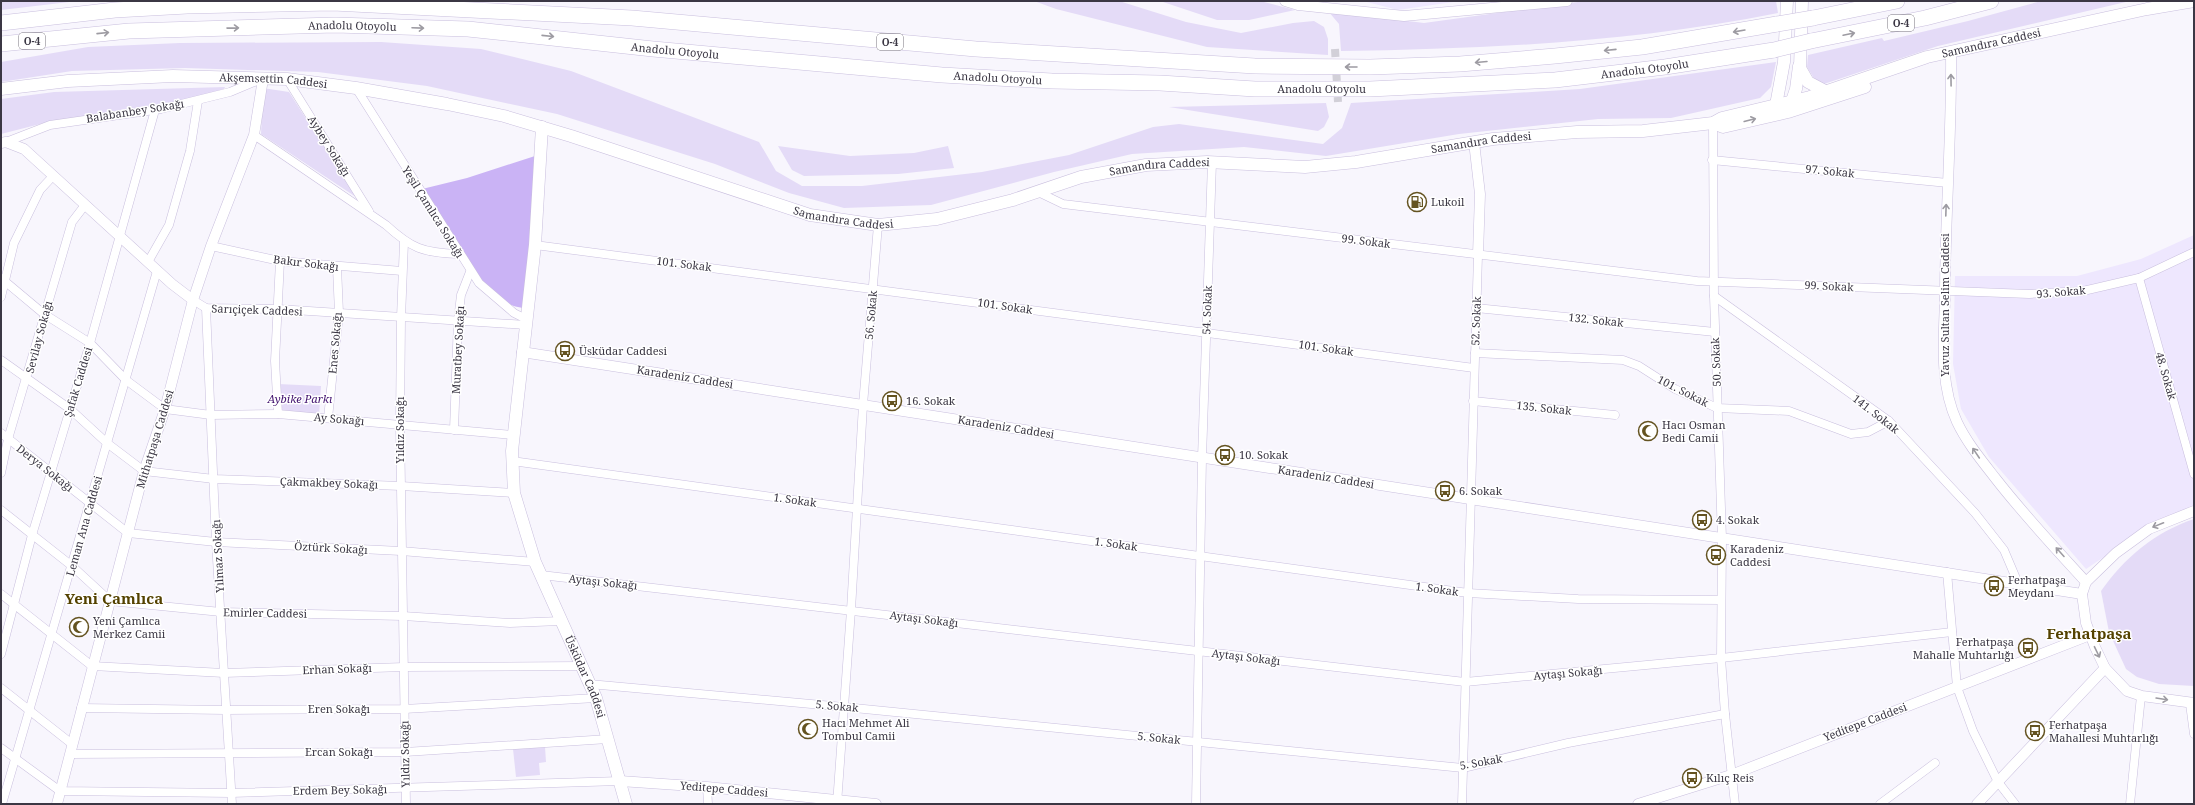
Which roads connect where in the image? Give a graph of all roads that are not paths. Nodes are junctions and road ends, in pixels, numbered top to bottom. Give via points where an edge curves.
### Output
1 (1285, 1) edge
2 (1567, 1) edge
3 (1802, 1) edge
4 (1897, 1) edge
5 (1991, 1) edge
6 (2194, 1) edge
7 (1787, 2) edge
8 (1, 23) edge
9 (64, 37) junction
10 (1, 44) edge
11 (1, 49) edge
12 (1950, 53) junction
13 (1799, 59) junction
14 (263, 79) junction
15 (287, 79) junction
16 (1780, 84) junction
17 (356, 88) junction
18 (1, 89) edge
19 (1825, 91) junction
20 (198, 101) junction
21 (1784, 108) junction
22 (155, 110) junction
23 (1752, 110) junction
24 (1713, 124) junction
25 (542, 127) junction
26 (254, 135) junction
27 (1474, 142) junction
28 (4, 143) edge
29 (1712, 160) junction
30 (1212, 162) junction
31 (52, 176) junction
32 (1948, 183) junction
33 (1038, 192) junction
34 (85, 205) junction
35 (370, 214) junction
36 (1210, 223) junction
37 (878, 225) junction
38 (120, 236) junction
39 (404, 242) junction
40 (535, 245) junction
41 (211, 246) junction
42 (2194, 252) edge
43 (458, 254) junction
44 (1478, 255) junction
45 (280, 261) junction
46 (148, 262) junction
47 (337, 267) junction
48 (158, 271) junction
49 (402, 271) junction
50 (470, 272) junction
51 (2139, 278) junction
52 (3, 280) edge
53 (1714, 280) junction
54 (873, 288) junction
55 (1945, 291) junction
56 (1714, 296) junction
57 (1, 297) edge
58 (193, 300) junction
59 (206, 308) junction
60 (1476, 308) junction
61 (278, 309) junction
62 (339, 313) junction
63 (44, 314) junction
64 (401, 318) junction
65 (458, 320) junction
66 (526, 322) junction
67 (1206, 332) junction
68 (1715, 332) junction
69 (90, 343) junction
70 (522, 352) junction
71 (1475, 353) junction
72 (1, 360) edge
73 (1474, 368) junction
74 (27, 380) junction
75 (126, 380) junction
76 (1473, 400) junction
77 (863, 405) junction
78 (165, 408) junction
79 (1717, 408) junction
80 (70, 409) junction
81 (278, 414) junction
82 (211, 415) junction
83 (1615, 415) dead end
84 (328, 418) junction
85 (1889, 421) junction
86 (400, 425) junction
87 (454, 430) junction
88 (1, 432) edge
89 (513, 435) junction
90 (8, 439) junction
91 (107, 443) junction
92 (1202, 458) junction
93 (512, 461) junction
94 (51, 472) junction
95 (144, 472) junction
96 (1, 473) edge
97 (2194, 474) edge
98 (214, 479) junction
99 (401, 486) junction
100 (514, 493) junction
101 (1470, 500) junction
102 (90, 503) junction
103 (856, 508) junction
104 (1, 510) edge
105 (2194, 511) edge
106 (128, 532) junction
107 (32, 536) junction
108 (1722, 539) junction
109 (216, 542) junction
110 (401, 551) junction
111 (1201, 556) junction
112 (535, 562) junction
113 (72, 566) junction
114 (1947, 572) junction
115 (541, 576) junction
116 (2086, 582) junction
117 (2018, 583) junction
118 (1468, 593) junction
119 (1, 594) edge
120 (2082, 594) junction
121 (110, 600) junction
122 (1721, 600) junction
123 (14, 604) junction
124 (851, 610) junction
125 (221, 612) junction
126 (403, 616) junction
127 (561, 621) junction
128 (1952, 632) junction
129 (52, 634) junction
130 (2090, 634) junction
131 (1198, 651) junction
132 (1, 654) edge
133 (1721, 658) junction
134 (92, 666) junction
135 (581, 666) junction
136 (404, 667) junction
137 (2106, 668) junction
138 (224, 673) junction
139 (1465, 682) junction
140 (589, 684) junction
141 (1957, 687) junction
142 (1, 688) edge
143 (2141, 696) junction
144 (596, 698) junction
145 (2192, 704) edge
146 (844, 707) junction
147 (81, 708) junction
148 (404, 709) junction
149 (226, 710) junction
150 (29, 712) junction
151 (1724, 714) junction
152 (2194, 734) edge
153 (608, 738) junction
154 (1197, 742) junction
155 (1, 748) edge
156 (71, 749) junction
157 (405, 752) junction
158 (229, 753) junction
159 (16, 758) junction
160 (1935, 763) dead end
161 (1463, 768) junction
162 (1731, 775) junction
163 (620, 780) junction
164 (1998, 782) junction
165 (707, 787) junction
166 (406, 788) junction
167 (60, 791) junction
168 (231, 792) junction
169 (837, 802) edge
170 (1982, 802) edge
171 (2, 804) edge
172 (56, 804) edge
173 (232, 804) edge
174 (406, 804) edge
175 (626, 804) edge
176 (708, 804) edge
177 (876, 804) edge
178 (1196, 804) edge
179 (1462, 804) edge
180 (1638, 804) edge
181 (1735, 804) edge
182 (1880, 804) edge
183 (2015, 804) edge
184 (2130, 804) edge

1 - 2 street via 1298,5 1404,16
3 - 13 main road
4 -> 8 highway, Anadolu Otoyolu / O-4, bridge via 1642,47 1460,64 1362,67 1255,66 1030,52 632,18 333,3 130,9
9 -> 5 highway, Anadolu Otoyolu / O-4, bridge via 129,31 335,25 468,29 652,49 942,75 1255,89 1370,89 1555,80 1664,67 1774,50 1925,18
6 - 12 main road, Samandıra Caddesi
7 - 16 main road via 1784,62
9 - 10 highway, Anadolu Otoyolu / O-4
9 - 11 highway
12 - 19 main road, Samandıra Caddesi via 1927,57
12 - 21 main road via 1924,66 1832,99
32 -> 12 street, Yavuz Sultan Selim Caddesi via 1952,109
13 - 19 main road via 1800,68 1808,82
13 - 21 main road via 1796,89
14 - 15 main road, Akşemsettin Caddesi
14 - 18 main road, Akşemsettin Caddesi via 173,76 68,81
14 - 20 street, Balabanbey Sokağı
14 - 26 street, Mithatpaşa Caddesi
15 - 17 main road, Akşemsettin Caddesi
15 - 35 street, Aybey Sokağı
16 - 21 main road
16 - 23 main road via 1767,102
17 - 25 main road, Akşemsettin Caddesi via 447,104
17 - 43 street, Yeşil Çamlıca Sokağı
19 - 21 main road, Samandıra Caddesi
20 - 22 street, Balabanbey Sokağı
20 - 46 street via 190,151 169,225
21 - 23 main road, Samandıra Caddesi
24 -> 21 main road via 1723,127
22 - 28 street, Balabanbey Sokağı via 50,125
22 - 38 street, Şafak Caddesi
23 - 24 main road, Samandıra Caddesi via 1722,118
24 - 27 main road, Samandıra Caddesi via 1643,131 1577,132
24 - 29 street, 50. Sokak
25 - 37 main road, Samandıra Caddesi via 810,216
25 - 40 main road, Üsküdar Caddesi
26 - 35 street
26 - 41 street, Mithatpaşa Caddesi
27 - 30 main road, Samandıra Caddesi via 1363,161 1305,167
27 - 44 street, 52. Sokak via 1480,194
28 - 31 street, Sarıçiçek Caddesi via 24,149
29 - 32 street, 97. Sokak
29 - 53 street, 50. Sokak
30 - 33 main road, Samandıra Caddesi via 1146,165 1081,177
30 - 36 street, 54. Sokak
31 - 34 street, Sarıçiçek Caddesi
31 - 52 street via 40,190 14,243
55 -> 32 street, Yavuz Sultan Selim Caddesi
33 - 36 street, 99. Sokak via 1063,204
33 - 37 main road, Samandıra Caddesi via 937,219
34 - 38 street, Sarıçiçek Caddesi
34 - 63 street, Sevilay Sokağı via 72,222
35 - 39 street
36 - 44 street, 99. Sokak
36 - 67 street, 54. Sokak
37 - 54 street, 56. Sokak
38 - 46 street, Sarıçiçek Caddesi
38 - 69 street, Şafak Caddesi
39 - 43 street via 438,254
39 - 49 street, Yıldız Sokağı
40 - 54 street, 101. Sokak
40 - 66 main road, Üsküdar Caddesi
41 - 45 street, Bakır Sokağı
41 - 58 street, Mithatpaşa Caddesi
42 - 51 street, 93. Sokak
43 - 50 street, Yeşil Çamlıca Sokağı
44 - 53 street, 99. Sokak via 1697,281
44 - 60 street, 52. Sokak
45 - 47 street, Bakır Sokağı
45 - 61 street
46 - 48 street, Sarıçiçek Caddesi
47 - 49 street, Bakır Sokağı
47 - 62 street, Enes Sokağı
48 - 58 street, Sarıçiçek Caddesi
48 - 75 street, Leman Ana Caddesi
49 - 64 street, Yıldız Sokağı
50 - 65 street, Muratbey Sokağı via 461,295
50 - 66 street, Yeşil Çamlıca Sokağı via 490,295
51 - 55 street, 93. Sokak via 2083,291 2029,294
51 - 97 street, 48. Sokak
52 - 57 street
52 - 63 street
53 - 55 street, 99. Sokak
53 - 56 street, 50. Sokak
54 - 67 street, 101. Sokak
54 - 77 street, 56. Sokak
116 -> 55 street, Yavuz Sultan Selim Caddesi via 2013,501 1976,454 1957,422 1944,379
56 - 68 street, 50. Sokak
56 - 85 street, 141. Sokak
58 - 59 street, Sarıçiçek Caddesi
58 - 78 street, Mithatpaşa Caddesi
59 - 61 street, Sarıçiçek Caddesi
59 - 82 street, Yılmaz Sokağı
60 - 68 street, 132. Sokak
60 - 71 street, 52. Sokak
61 - 62 street, Sarıçiçek Caddesi
61 - 81 street via 275,361
62 - 64 street, Sarıçiçek Caddesi
62 - 84 street, Enes Sokağı
63 - 69 street
63 - 74 street, Sevilay Sokağı
64 - 65 street, Sarıçiçek Caddesi
64 - 86 street, Yıldız Sokağı
65 - 66 street, Sarıçiçek Caddesi
65 - 87 street, Muratbey Sokağı
66 - 70 main road, Üsküdar Caddesi
67 - 73 street, 101. Sokak
67 - 92 street, 54. Sokak
68 - 79 street, 50. Sokak
69 - 75 street
69 - 80 street, Şafak Caddesi
70 - 77 street, Karadeniz Caddesi
70 - 89 main road, Üsküdar Caddesi
71 - 73 street, 52. Sokak
71 - 79 street, 101. Sokak via 1623,360 1639,366 1675,389
72 - 74 street
73 - 76 street, 52. Sokak
74 - 80 street
74 - 90 street, Sevilay Sokağı
75 - 78 street
75 - 91 street, Leman Ana Caddesi
76 - 83 street, 135. Sokak
76 - 101 street, 52. Sokak
77 - 92 street, Karadeniz Caddesi
77 - 103 street
78 - 82 street, Ay Sokağı
78 - 95 street, Mithatpaşa Caddesi
79 - 85 street, 101. Sokak via 1789,412 1851,434 1868,432
79 - 108 street, 50. Sokak
80 - 91 street
80 - 94 street, Şafak Caddesi
81 - 82 street, Ay Sokağı
81 - 84 street, Ay Sokağı
82 - 98 street, Yılmaz Sokağı
84 - 86 street, Ay Sokağı
85 - 117 street, 141. Sokak via 1975,513 2004,550
86 - 87 street, Ay Sokağı
86 - 99 street, Yıldız Sokağı
87 - 89 street, Ay Sokağı
88 - 90 street, Derya Sokağı
89 - 93 main road, Üsküdar Caddesi
90 - 94 street, Derya Sokağı
90 - 96 street, Sevilay Sokağı
91 - 95 street
91 - 102 street, Leman Ana Caddesi
92 - 101 street, Karadeniz Caddesi
92 - 111 street
93 - 100 main road, Üsküdar Caddesi
93 - 103 street, 1. Sokak
94 - 102 street, Derya Sokağı
94 - 107 street, Şafak Caddesi
95 - 98 street, Çakmakbey Sokağı
95 - 106 street, Mithatpaşa Caddesi
98 - 99 street, Çakmakbey Sokağı
98 - 109 street, Yılmaz Sokağı
99 - 100 street, Çakmakbey Sokağı
99 - 110 street, Yıldız Sokağı
100 - 112 main road, Üsküdar Caddesi
101 - 108 street, Karadeniz Caddesi
101 - 118 street
102 - 106 street, Derya Sokağı
102 - 113 street, Leman Ana Caddesi
103 - 111 street, 1. Sokak
103 - 124 street
104 - 107 street
105 -> 116 street via 2149,528 2116,553
106 - 109 street, Öztürk Sokağı
106 - 121 street, Mithatpaşa Caddesi
107 - 113 street
107 - 123 street, Şafak Caddesi
108 - 114 street, Karadeniz Caddesi
108 - 122 street
109 - 110 street, Öztürk Sokağı
109 - 125 street, Yılmaz Sokağı
110 - 112 street, Öztürk Sokağı
110 - 126 street, Yıldız Sokağı
111 - 118 street, 1. Sokak
111 - 131 street
112 - 115 main road, Üsküdar Caddesi
113 - 121 street
113 - 129 street, Leman Ana Caddesi
114 - 117 street, Karadeniz Caddesi
114 - 128 street
115 - 124 street, Aytaşı Sokağı
115 - 127 main road, Üsküdar Caddesi
116 - 120 street
117 - 120 street, Karadeniz Caddesi
118 - 122 street, 1. Sokak via 1578,599
118 - 139 street
119 - 123 street
120 - 130 street
121 - 125 street, Emirler Caddesi
121 - 134 street, Mithatpaşa Caddesi
122 - 133 street
123 - 129 street
123 - 132 street, Şafak Caddesi
124 - 131 street, Aytaşı Sokağı
124 - 146 street
125 - 126 street, Emirler Caddesi
125 - 138 street, Yılmaz Sokağı
126 - 127 street, Emirler Caddesi via 510,624
126 - 136 street, Yıldız Sokağı
127 - 135 main road, Üsküdar Caddesi
128 - 133 street, Aytaşı Sokağı
128 - 141 street
129 - 134 street
129 - 150 street, Leman Ana Caddesi
130 -> 137 street
130 - 141 street, Yeditepe Caddesi
131 - 139 street, Aytaşı Sokağı
131 - 154 street
133 - 139 street, Aytaşı Sokağı
133 - 151 street
134 - 138 street, Erhan Sokağı
134 - 147 street, Mithatpaşa Caddesi
135 - 136 street, Erhan Sokağı
135 - 140 main road, Üsküdar Caddesi
136 - 138 street, Erhan Sokağı
136 - 148 street, Yıldız Sokağı
137 - 143 street via 2127,691
137 - 164 street
138 - 149 street, Yılmaz Sokağı
139 - 161 street
140 - 144 main road, Üsküdar Caddesi
140 - 146 street, 5. Sokak
141 - 162 street, Yeditepe Caddesi
141 - 164 street via 1973,731
142 - 150 street
143 -> 145 street
143 - 184 street
144 - 148 street, Eren Sokağı
144 - 153 main road, Üsküdar Caddesi
145 - 152 street
146 - 154 street, 5. Sokak
146 - 169 street
147 - 149 street, Eren Sokağı
147 - 156 street, Mithatpaşa Caddesi
148 - 149 street, Eren Sokağı
148 - 157 street, Yıldız Sokağı
149 - 158 street, Yılmaz Sokağı
150 - 156 street
150 - 159 street, Leman Ana Caddesi
151 - 161 street, 5. Sokak via 1568,743
151 - 162 street
153 - 157 street, Ercan Sokağı
153 - 163 main road, Üsküdar Caddesi
154 - 161 street, 5. Sokak
154 - 178 street
155 - 159 street
156 - 158 street, Ercan Sokağı
156 - 167 street, Mithatpaşa Caddesi
157 - 158 street, Ercan Sokağı
157 - 166 street, Yıldız Sokağı
158 - 168 street, Yılmaz Sokağı
159 - 167 street
159 - 171 street, Leman Ana Caddesi
160 - 182 street
161 - 179 street
162 - 180 street, Yeditepe Caddesi
162 - 181 street
163 - 165 street, Yeditepe Caddesi
163 - 166 street, Erdem Bey Sokağı
163 - 175 main road, Üsküdar Caddesi
164 - 170 street
164 - 183 street
165 - 169 street, Yeditepe Caddesi
165 - 176 street
166 - 168 street, Erdem Bey Sokağı
166 - 174 street, Yıldız Sokağı
167 - 168 street, Erdem Bey Sokağı
167 - 172 street, Mithatpaşa Caddesi
168 - 173 street, Yılmaz Sokağı
169 - 177 street, Yeditepe Caddesi

